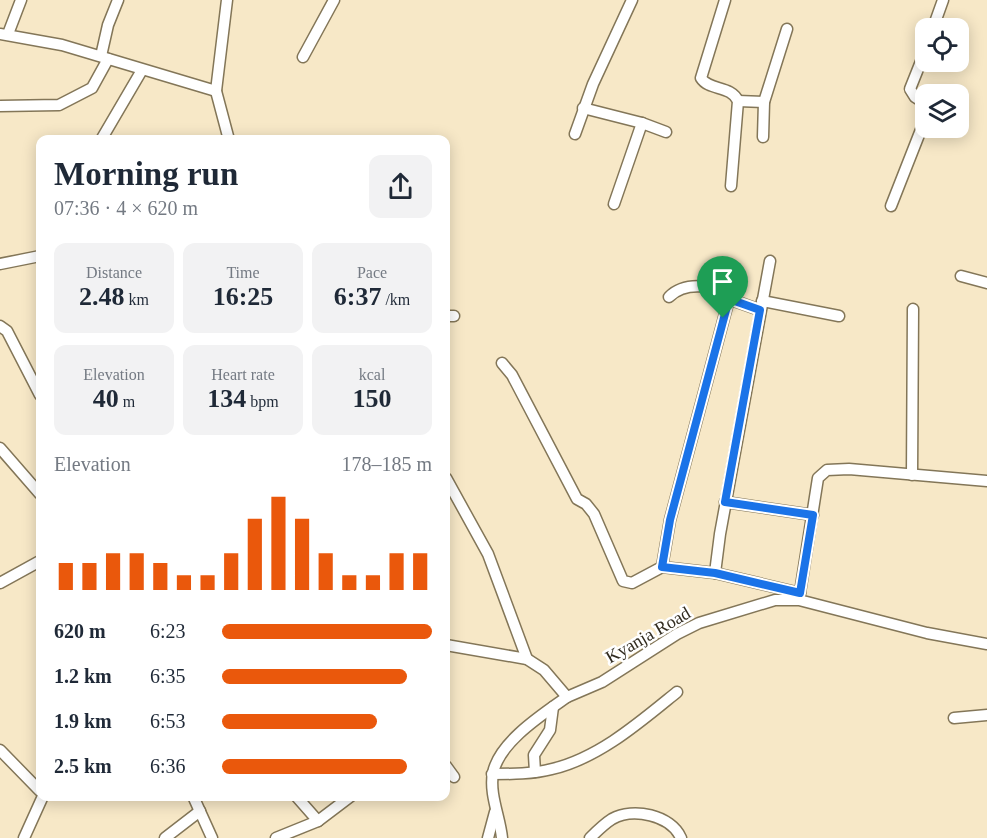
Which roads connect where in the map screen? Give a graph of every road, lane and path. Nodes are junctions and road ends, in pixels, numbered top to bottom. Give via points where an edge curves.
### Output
1 (21, 0) edge
2 (118, 0) edge
3 (227, 0) edge
4 (333, 0) edge
5 (632, 0) edge
6 (725, 0) edge
7 (942, 0) edge
8 (936, 18) edge
9 (787, 29) dead end
10 (4, 34) edge
11 (303, 57) dead end
12 (105, 58) junction
13 (142, 70) junction
14 (917, 72) edge
15 (216, 91) junction
16 (915, 97) edge
17 (738, 101) junction
18 (765, 102) junction
19 (0, 106) edge
20 (583, 108) junction
21 (642, 123) junction
22 (666, 132) dead end
23 (575, 134) dead end
24 (104, 135) edge
25 (228, 135) edge
26 (763, 137) dead end
27 (918, 138) edge
28 (730, 186) dead end
29 (614, 204) dead end
30 (891, 206) dead end
31 (36, 257) edge
32 (770, 261) dead end
33 (0, 264) edge
34 (962, 276) dead end
35 (987, 283) edge
36 (669, 297) dead end
37 (729, 299) junction
38 (761, 305) junction
39 (913, 309) dead end
40 (839, 316) dead end
41 (0, 326) edge
42 (502, 363) dead end
43 (36, 387) edge
44 (0, 448) edge
45 (912, 475) junction
46 (987, 481) edge
47 (450, 485) edge
48 (36, 489) edge
49 (725, 502) junction
50 (813, 515) junction
51 (36, 563) edge
52 (662, 567) junction
53 (715, 573) junction
54 (0, 583) edge
55 (799, 596) junction
56 (987, 644) edge
57 (450, 646) edge
58 (527, 659) junction
59 (676, 692) dead end
60 (567, 696) junction
61 (553, 707) junction
62 (987, 715) edge
63 (954, 718) dead end
64 (0, 750) edge
65 (450, 772) edge
66 (535, 772) junction
67 (492, 774) junction
68 (454, 777) dead end
69 (36, 787) edge
70 (41, 801) edge
71 (195, 801) edge
72 (300, 801) edge
73 (344, 801) edge
74 (200, 811) junction
75 (495, 812) junction
76 (318, 821) junction
77 (24, 838) edge
78 (165, 838) edge
79 (212, 838) edge
80 (276, 838) edge
81 (488, 838) edge
82 (502, 838) edge
83 (590, 838) edge
84 (681, 838) edge

1 - 10 street
2 - 12 street via 108,26
3 - 15 street
4 - 11 street
5 - 20 street
6 - 17 street via 701,78 732,92
7 - 8 street
9 - 18 street
10 - 12 street
12 - 13 street
12 - 19 street via 92,88 59,105
13 - 15 street
13 - 24 street
14 - 16 street via 910,89
15 - 25 street
17 - 18 street
17 - 28 street
18 - 26 street
20 - 21 street
20 - 23 street
21 - 22 street
21 - 29 street
27 - 30 street
31 - 33 street
32 - 38 street
34 - 35 street
36 - 37 street via 680,290 704,287
37 - 38 street
37 - 52 street via 670,520
38 - 40 street
38 - 49 street
39 - 45 street
41 - 43 street via 8,331
42 - 52 street via 508,367 577,499 594,514 620,578 632,583
44 - 48 street
45 - 46 street
45 - 50 street via 827,470 819,478
47 - 58 street via 488,554
49 - 50 street
49 - 53 street
50 - 55 street
51 - 54 street
52 - 53 street
53 - 55 street
55 - 56 street, Kyanja Road via 927,633
55 - 60 street, Kyanja Road via 699,623 602,681
57 - 58 street
58 - 60 street via 544,670
59 - 66 street via 609,742 574,762
60 - 61 street, Kyanja Road
61 - 66 street via 550,730 534,755
61 - 67 street, Kyanja Road via 512,741
62 - 63 street
64 - 69 street
65 - 68 street
66 - 67 street
67 - 75 street
70 - 77 street
71 - 74 street
72 - 76 street
73 - 76 street
74 - 78 street
74 - 79 street
75 - 81 street
75 - 82 street
76 - 80 street
83 - 84 street via 610,820 631,814 650,814 668,823

